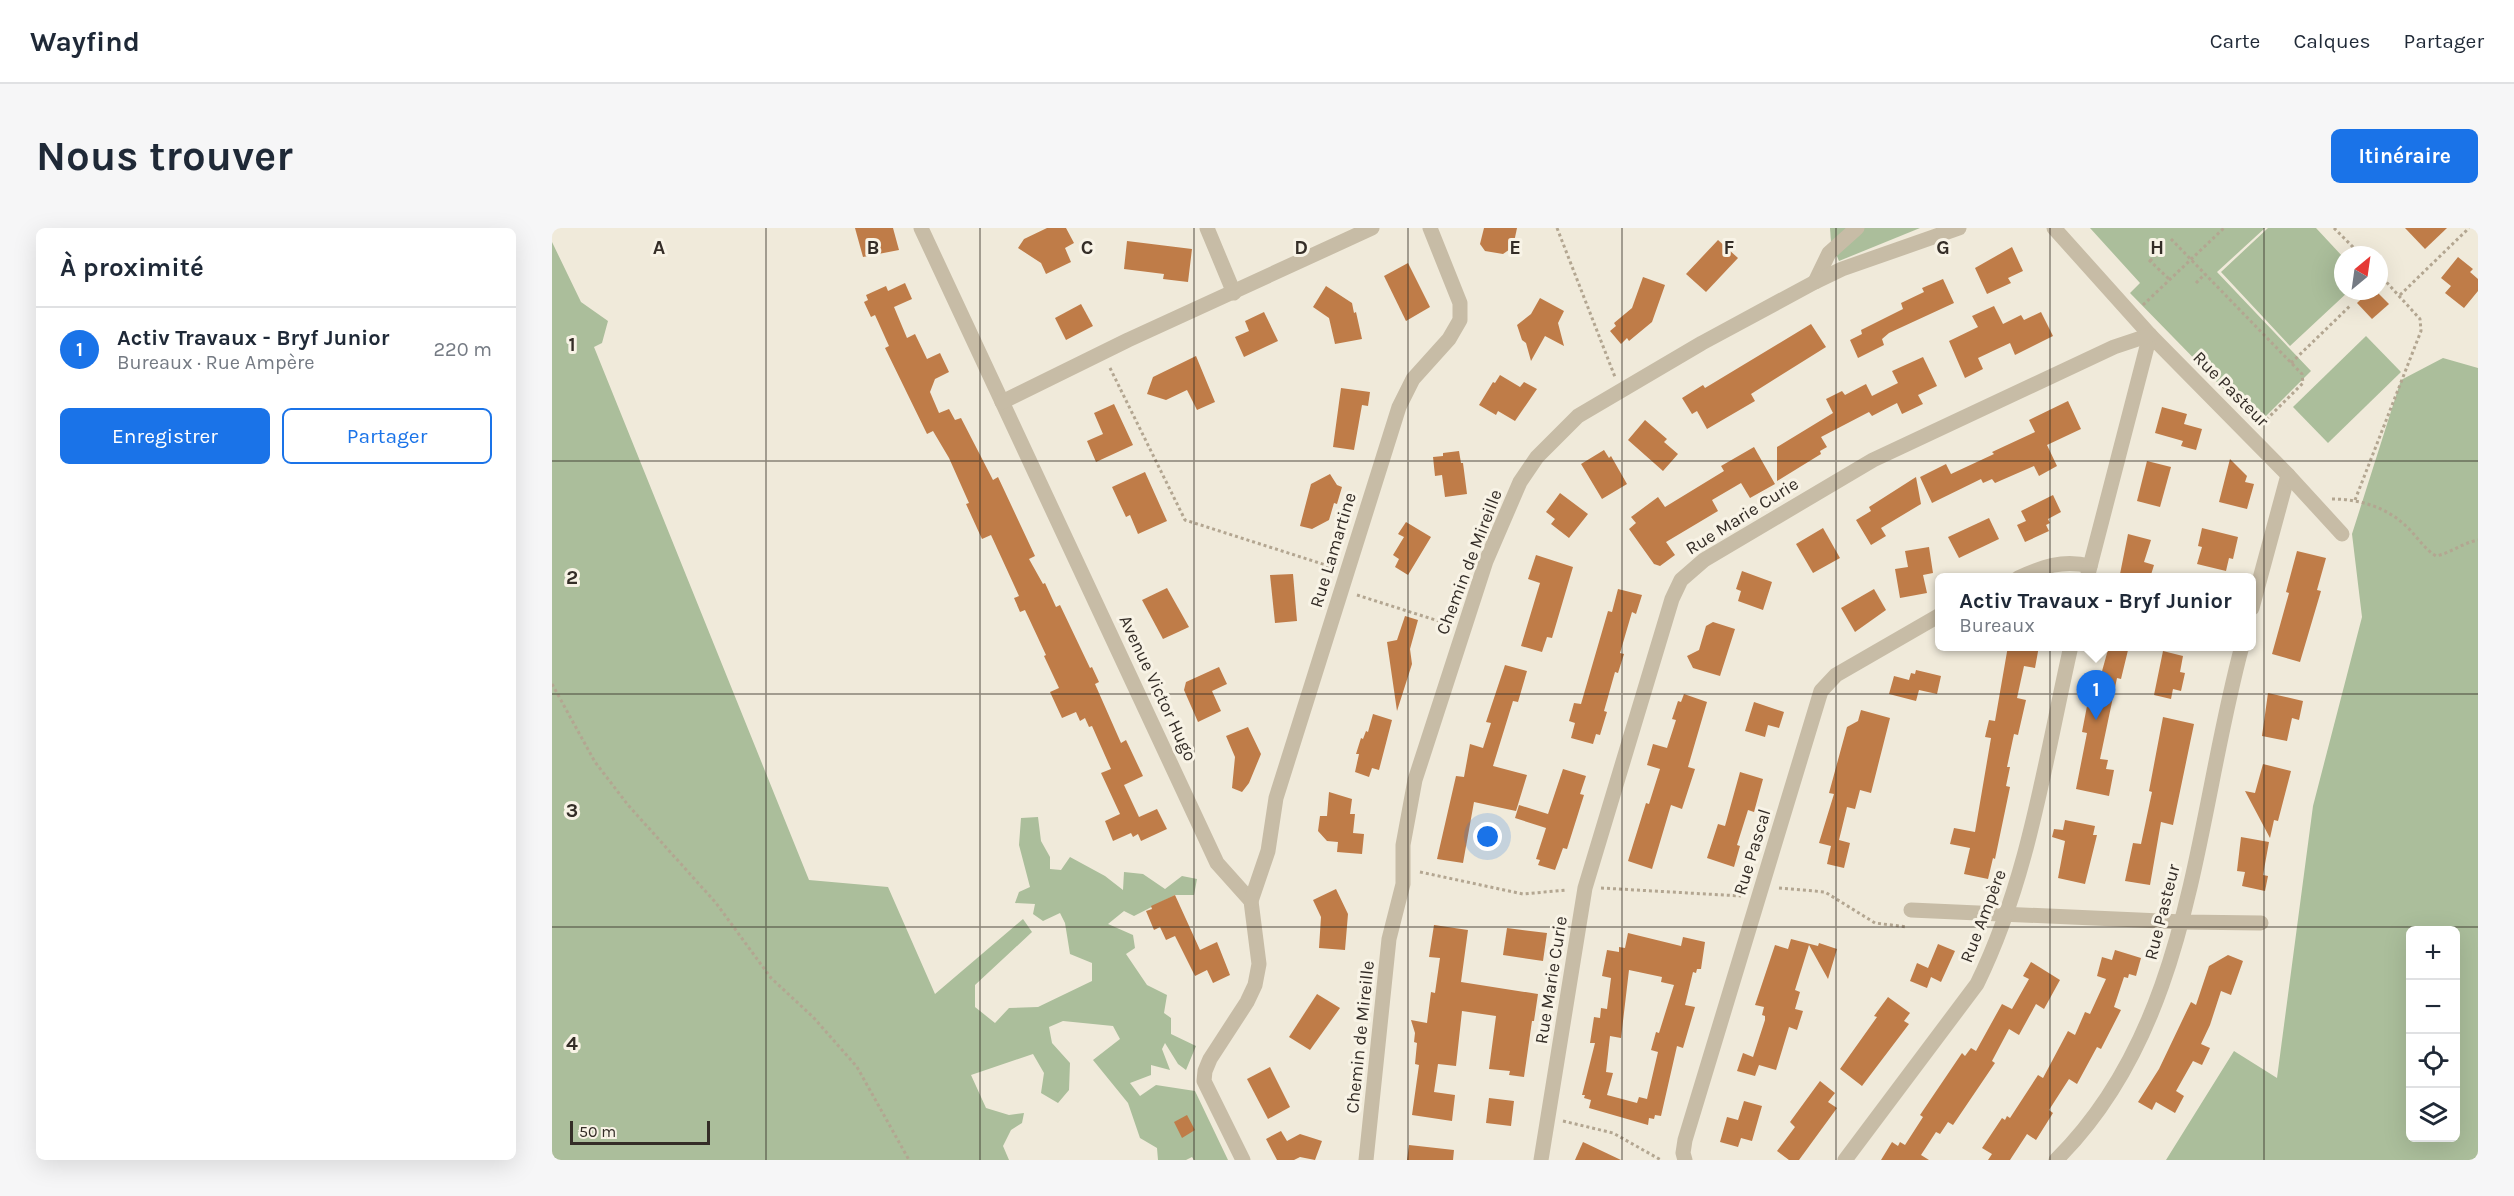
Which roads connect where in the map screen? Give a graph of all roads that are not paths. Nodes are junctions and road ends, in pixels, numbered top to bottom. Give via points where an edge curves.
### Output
1 (921, 228) edge
2 (1207, 228) edge
3 (1372, 228) edge
4 (1430, 228) edge
5 (1857, 228) edge
6 (1959, 228) edge
7 (2054, 228) edge
8 (1815, 282) junction
9 (1234, 293) junction
10 (2150, 335) junction
11 (1002, 402) junction
12 (2288, 475) junction
13 (2343, 534) dead end
14 (2088, 572) edge
15 (2030, 573) edge
16 (2256, 593) edge
17 (1935, 618) edge
18 (2070, 651) edge
19 (2241, 651) edge
20 (1251, 902) junction
21 (1911, 910) road end
22 (2007, 913) junction
23 (2184, 922) junction
24 (2261, 923) dead end
25 (1243, 1160) edge
26 (1366, 1160) edge
27 (1541, 1160) edge
28 (1685, 1160) edge
29 (1845, 1160) edge
30 (2056, 1160) edge

1 - 11 street, Avenue Victor Hugo
2 - 9 street
3 - 9 street
4 - 20 street, Rue Lamartine via 1460,303 1460,320 1449,339 1413,379 1399,407 1276,798 1268,851
5 - 8 street via 1829,254
6 - 8 street, Chemin de Mireille
7 - 10 street, Rue Pasteur
8 - 26 street, Chemin de Mireille via 1578,416 1555,436 1520,482 1490,552 1415,780 1403,844 1403,884 1389,939
9 - 11 street
10 - 12 street, Rue Pasteur
10 - 14 street
10 - 27 street, Rue Marie Curie via 2114,347 1873,460 1704,560 1681,580 1672,599 1586,888
11 - 20 street, Avenue Victor Hugo via 1217,863
12 - 13 street, Rue Pasteur
12 - 16 street
14 - 15 street via 2073,561
17 - 28 street, Rue Pascal via 1836,675 1821,691 1685,1140
18 - 22 street, Rue Ampère via 2022,868
19 - 23 street, Rue Pasteur via 2223,720
20 - 25 street via 1259,964 1255,985 1210,1059 1204,1081
21 - 22 street
22 - 23 street
22 - 29 street, Rue Ampère via 1977,984
23 - 24 street
23 - 30 street, Rue Pasteur via 2167,974 2127,1066 2088,1124

